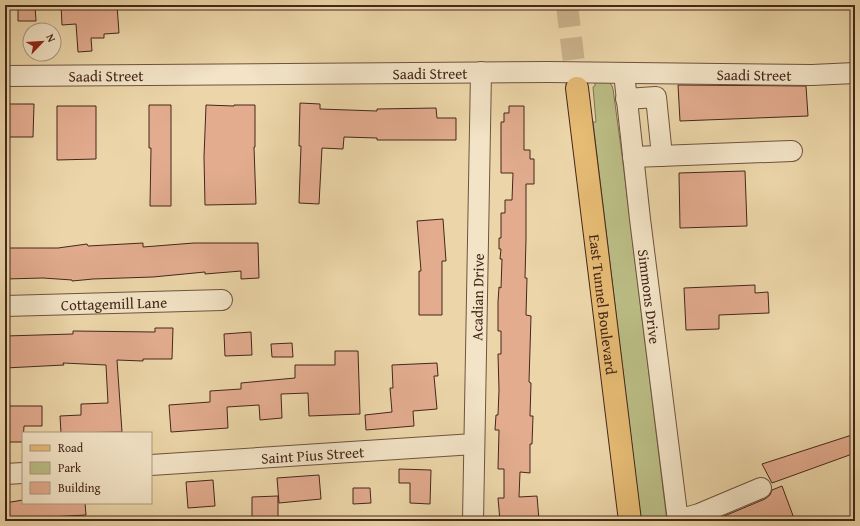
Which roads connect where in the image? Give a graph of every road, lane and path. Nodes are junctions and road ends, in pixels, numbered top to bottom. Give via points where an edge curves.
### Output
1 (481, 72) junction
2 (624, 73) junction
3 (855, 73) edge
4 (5, 76) edge
5 (577, 88) tunnel mouth
6 (626, 99) junction
7 (792, 151) dead end
8 (662, 156) junction
9 (633, 157) junction
10 (222, 300) dead end
11 (5, 306) edge
12 (474, 444) junction
13 (152, 465) edge
14 (22, 473) edge
15 (5, 474) edge
16 (761, 488) dead end
17 (473, 521) edge
18 (630, 521) edge
19 (678, 521) edge

1 - 2 street, Saadi Street
1 - 4 street, Saadi Street
1 - 12 street, Acadian Drive
2 - 3 street, Saadi Street
2 - 6 street, Simmons Drive
5 - 18 main road, East Tunnel Boulevard
6 - 8 street via 656,97
6 - 9 street, Simmons Drive
7 - 8 street
8 - 9 street
9 - 19 street, Simmons Drive
10 - 11 street, Cottagemill Lane
12 - 13 street, Saint Pius Street
12 - 17 street, Acadian Drive
14 - 15 street
16 - 19 street

